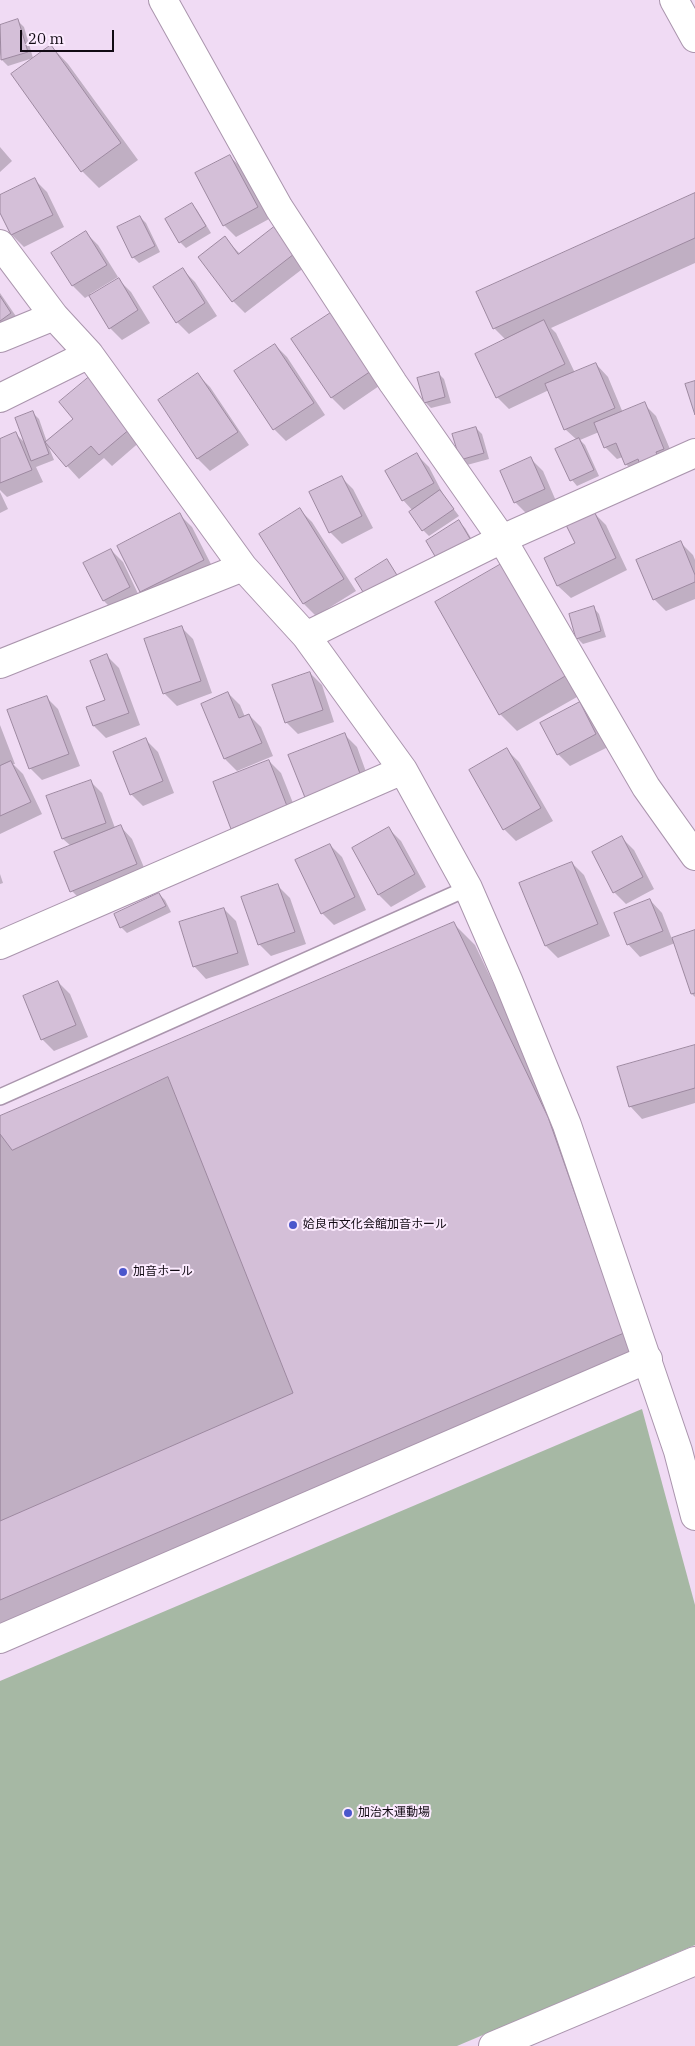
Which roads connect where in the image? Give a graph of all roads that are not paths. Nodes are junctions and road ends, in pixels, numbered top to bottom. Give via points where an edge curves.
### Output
1 (164, 0) edge
2 (674, 0) edge
3 (695, 38) edge
4 (0, 244) edge
5 (54, 316) junction
6 (0, 338) edge
7 (89, 354) junction
8 (0, 398) edge
9 (695, 453) edge
10 (502, 539) junction
11 (243, 566) junction
12 (306, 636) junction
13 (0, 664) edge
14 (402, 770) junction
15 (695, 856) edge
16 (468, 888) junction
17 (0, 945) edge
18 (0, 1097) edge
19 (648, 1359) junction
20 (695, 1516) edge
21 (0, 1639) edge
22 (695, 1961) edge
23 (493, 2046) edge

1 - 10 street via 279,208 393,383
2 - 3 street
4 - 5 street
5 - 6 street
5 - 7 street
7 - 8 street
7 - 11 street
9 - 10 street
10 - 12 street
10 - 15 street via 646,787
11 - 12 street
11 - 13 street
12 - 14 street
14 - 16 street
14 - 17 street
16 - 18 lane
16 - 19 street via 567,1125
19 - 20 street
19 - 21 street
22 - 23 street

